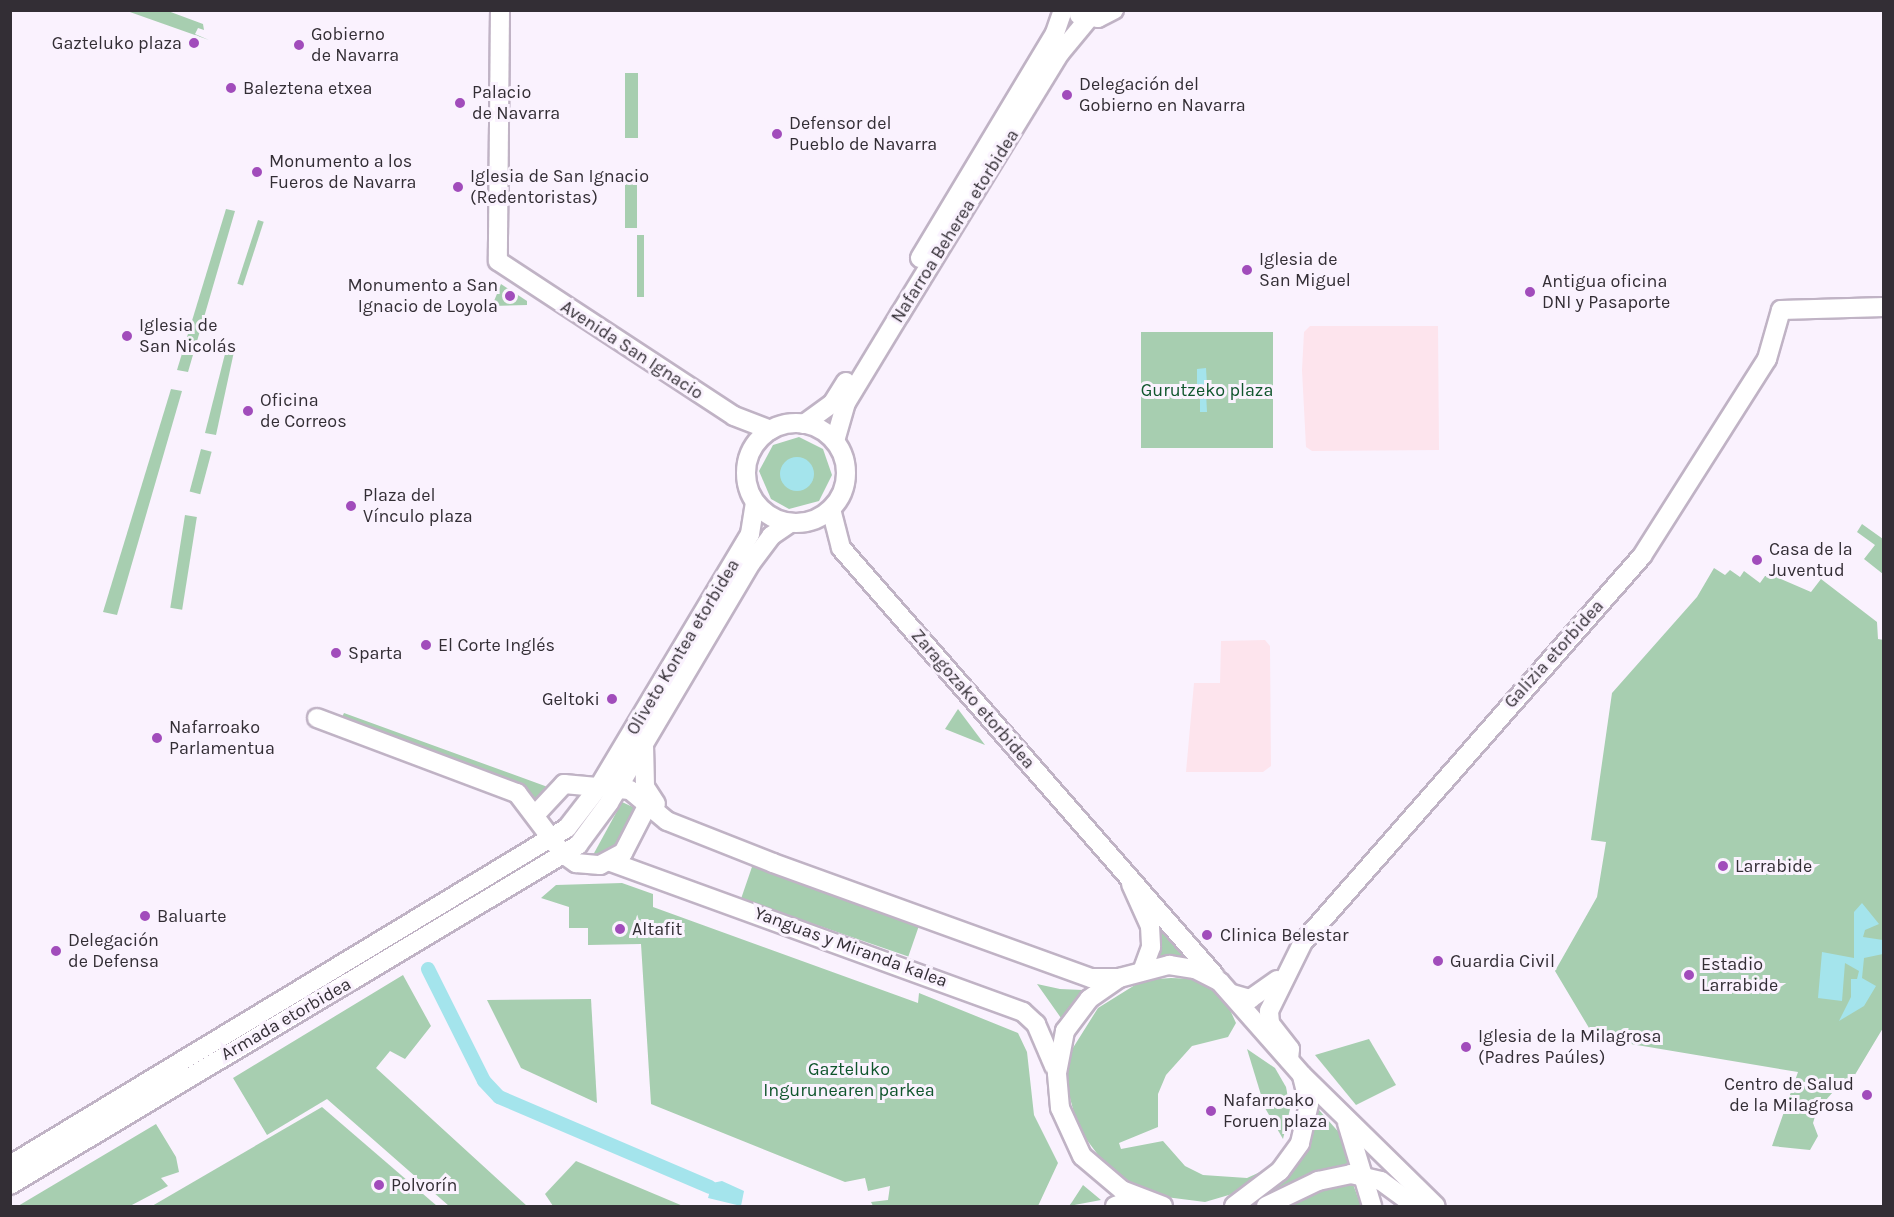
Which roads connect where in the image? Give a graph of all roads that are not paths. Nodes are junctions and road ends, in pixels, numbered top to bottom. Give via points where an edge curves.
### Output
1 (500, 10) edge
2 (1063, 10) edge
3 (1071, 10) edge
4 (1114, 10) edge
5 (1089, 18) junction
6 (1884, 307) edge
7 (804, 424) junction
8 (771, 430) junction
9 (834, 441) junction
10 (755, 502) junction
11 (831, 509) junction
12 (809, 521) junction
13 (790, 523) junction
14 (841, 548) junction
15 (317, 718) dead end
16 (644, 740) junction
17 (598, 788) junction
18 (617, 789) junction
19 (647, 806) junction
20 (536, 814) junction
21 (667, 821) junction
22 (550, 838) junction
23 (563, 854) junction
24 (611, 862) junction
25 (1131, 882) junction
26 (1143, 969) junction
27 (1285, 972) junction
28 (1119, 978) junction
29 (1226, 988) junction
30 (1289, 1060) junction
31 (1057, 1074) junction
32 (1302, 1075) junction
33 (1347, 1121) junction
34 (10, 1165) edge
35 (1364, 1175) junction
36 (10, 1185) edge
37 (1138, 1198) junction
38 (1408, 1201) edge
39 (1115, 1206) edge
40 (1163, 1206) edge
41 (1234, 1206) edge
42 (1266, 1206) edge
43 (1372, 1206) edge
44 (1384, 1206) edge
45 (1436, 1206) edge

1 - 8 main road, Avenida San Ignacio via 498,261 734,416
2 - 7 main road, Nafarroa Beherea etorbidea via 1052,39 832,404
3 - 5 main road
4 - 5 main road
5 - 9 main road, Nafarroa Beherea etorbidea via 1065,46 900,314 846,404
6 - 27 main road, Galizia etorbidea via 1780,310 1767,358 1642,556 1309,934
7 - 8 main road
7 - 9 main road
8 - 10 main road via 750,454 746,470
9 - 11 main road via 846,476
10 - 13 main road
10 - 17 main road, Oliveto Kontea etorbidea via 750,534
11 - 12 main road
11 - 14 main road, Zaragozako etorbidea
12 - 13 main road
12 - 14 main road
13 - 16 main road, Oliveto Kontea etorbidea via 757,555
14 - 25 main road, Zaragozako etorbidea
15 - 20 main road via 517,793
16 - 18 main road, Oliveto Kontea etorbidea
16 - 21 main road via 645,787
17 - 18 main road
17 - 20 main road via 564,784
17 - 22 main road, Oliveto Kontea etorbidea via 583,811
18 - 19 main road via 630,790
18 - 23 main road, Oliveto Kontea etorbidea via 588,835
19 - 21 main road
19 - 24 main road via 640,826
20 - 22 main road
21 - 28 main road via 1053,965 1091,978
22 - 23 main road
22 - 34 main road, Armada etorbidea
23 - 24 main road via 586,865
23 - 36 main road, Armada etorbidea
24 - 31 main road, Yanguas y Miranda kalea via 1023,1012 1036,1024
25 - 26 main road, Zaragozako etorbidea via 1150,926
25 - 29 main road, Zaragozako etorbidea
26 - 28 main road
26 - 29 main road via 1195,969
27 - 29 main road, Galizia etorbidea via 1262,995 1250,999
27 - 30 main road, Galizia etorbidea via 1269,1011 1270,1023 1290,1049
28 - 31 main road via 1089,999 1070,1022 1058,1049
29 - 30 main road
30 - 32 main road
31 - 37 main road via 1063,1117 1082,1156 1107,1180
32 - 33 main road
32 - 41 main road via 1309,1104 1300,1143 1281,1171
33 - 35 main road
33 - 45 main road
35 - 38 main road
35 - 42 main road via 1318,1181
35 - 43 main road
37 - 39 main road
37 - 40 main road
38 - 44 main road

